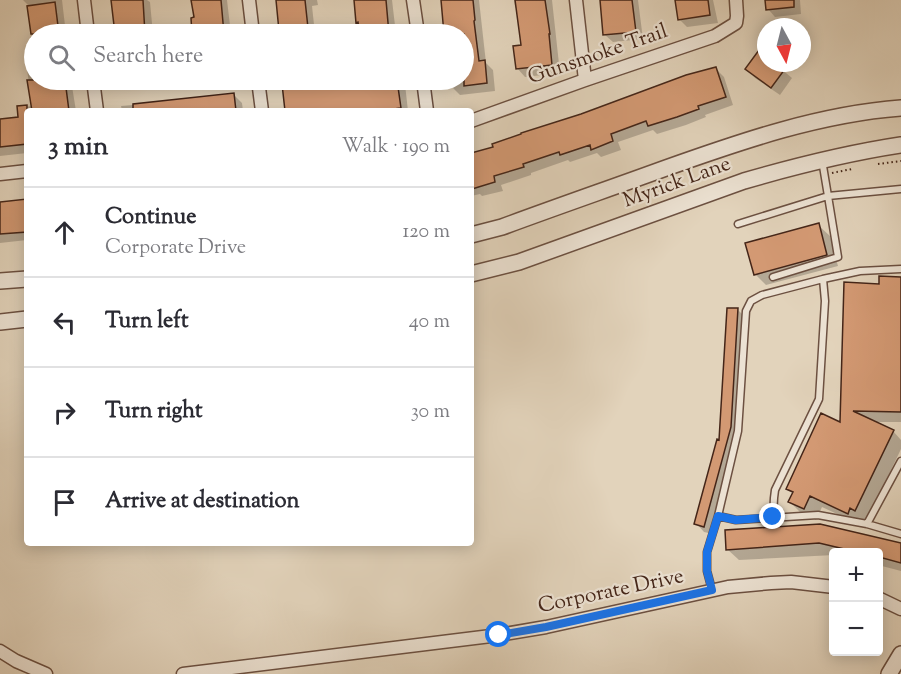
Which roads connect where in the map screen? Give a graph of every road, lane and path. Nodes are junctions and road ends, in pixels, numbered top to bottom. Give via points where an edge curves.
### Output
1 (84, 0) edge
2 (249, 0) edge
3 (414, 0) edge
4 (576, 0) edge
5 (736, 0) edge
6 (87, 24) edge
7 (252, 24) edge
8 (417, 24) edge
9 (585, 80) junction
10 (94, 90) edge
11 (259, 90) edge
12 (424, 90) edge
13 (97, 108) edge
14 (262, 108) edge
15 (427, 108) edge
16 (901, 108) edge
17 (474, 120) edge
18 (901, 145) edge
19 (822, 160) junction
20 (24, 171) edge
21 (0, 174) edge
22 (901, 189) edge
23 (828, 196) junction
24 (738, 224) dead end
25 (474, 234) edge
26 (901, 269) edge
27 (474, 273) edge
28 (773, 277) dead end
29 (24, 279) edge
30 (823, 279) junction
31 (0, 281) edge
32 (24, 319) edge
33 (0, 322) edge
34 (901, 461) edge
35 (718, 516) junction
36 (773, 517) junction
37 (867, 524) junction
38 (901, 534) edge
39 (829, 586) edge
40 (712, 590) junction
41 (883, 600) edge
42 (901, 609) edge
43 (0, 651) edge
44 (901, 654) edge
45 (46, 674) edge
46 (183, 674) edge
47 (889, 674) edge

1 - 6 street
2 - 7 street
3 - 8 street
4 - 9 street
5 - 9 street, Gunsmoke Trail via 736,23 715,36
9 - 17 street, Gunsmoke Trail
10 - 13 street
11 - 14 street
12 - 15 street
16 - 25 street, Myrick Lane via 813,122 746,141
18 - 19 street, Myrick Lane
19 - 23 lane
19 - 27 street, Myrick Lane via 744,181 519,262
20 - 21 street
22 - 23 lane
23 - 24 lane
23 - 28 lane via 838,257
26 - 30 lane via 860,271
29 - 31 street
30 - 35 lane via 762,295 751,301 746,311 738,431
30 - 36 lane via 819,399 775,490
32 - 33 street
34 - 37 lane
35 - 36 lane via 736,520
35 - 40 lane via 707,552
36 - 37 lane via 818,515
37 - 38 lane
39 - 40 street, Corporate Drive via 781,582
40 - 46 street, Corporate Drive via 499,635
41 - 42 street
43 - 45 street
44 - 47 street

